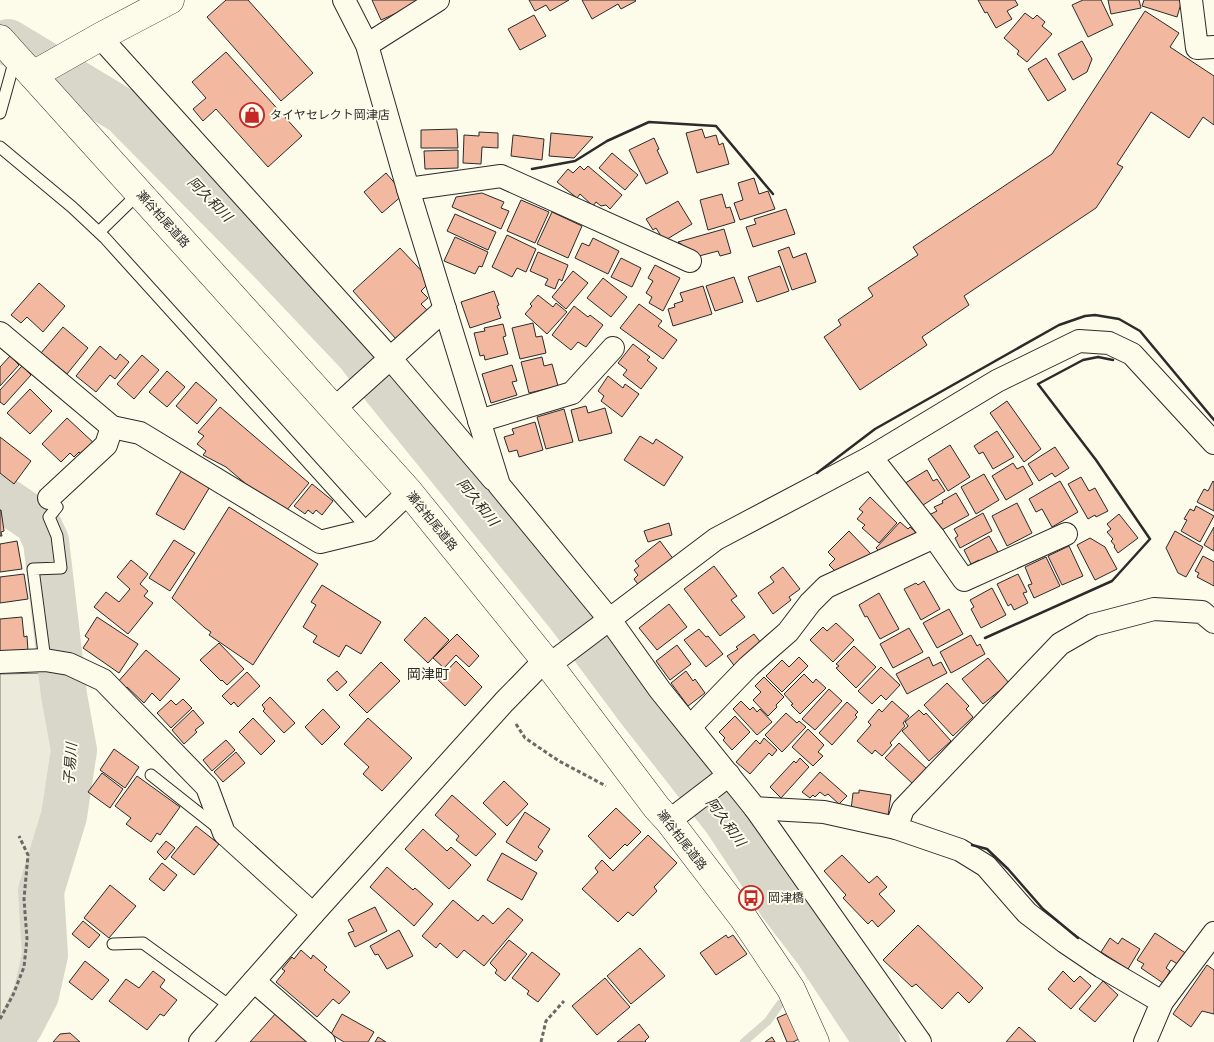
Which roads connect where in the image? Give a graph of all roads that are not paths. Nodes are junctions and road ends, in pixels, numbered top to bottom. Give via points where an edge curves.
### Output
1 (170, 0) edge
2 (344, 0) edge
3 (438, 0) edge
4 (1191, 0) edge
5 (100, 37) junction
6 (367, 46) junction
7 (1214, 48) edge
8 (16, 57) edge
9 (0, 113) edge
10 (0, 147) edge
11 (408, 189) junction
12 (139, 193) junction
13 (99, 232) junction
14 (690, 261) dead end
15 (445, 309) junction
16 (0, 333) edge
17 (613, 348) dead end
18 (387, 360) junction
19 (334, 409) junction
20 (479, 420) junction
21 (112, 427) junction
22 (1214, 444) edge
23 (871, 457) junction
24 (499, 486) junction
25 (409, 492) junction
26 (49, 498) joint
27 (369, 530) junction
28 (1066, 534) dead end
29 (934, 537) junction
30 (607, 622) junction
31 (1214, 622) edge
32 (554, 659) junction
33 (45, 660) junction
34 (0, 662) edge
35 (690, 727) junction
36 (729, 775) junction
37 (151, 776) dead end
38 (755, 808) junction
39 (678, 814) junction
40 (896, 828) junction
41 (224, 833) junction
42 (313, 914) junction
43 (1214, 932) edge
44 (113, 944) dead end
45 (254, 981) junction
46 (1162, 1002) junction
47 (230, 1006) junction
48 (200, 1042) edge
49 (324, 1042) edge
50 (815, 1042) edge
51 (920, 1042) edge
52 (1145, 1042) edge

1 - 5 main road
2 - 6 street
3 - 6 street
4 - 7 street via 1197,48
5 - 8 main road
5 - 18 street
6 - 11 street
8 - 9 lane
8 - 12 main road, 瀬谷柏尾道路
10 - 13 lane
11 - 14 street via 501,176
11 - 15 street
12 - 13 lane
12 - 19 main road, 瀬谷柏尾道路
13 - 27 lane
15 - 18 street
15 - 20 street
16 - 21 street
17 - 20 street via 572,393
18 - 19 street
18 - 24 street
19 - 25 main road, 瀬谷柏尾道路
20 - 24 street
21 - 26 street via 106,445
21 - 27 street via 140,433 320,542
22 - 23 street via 1132,354 1109,343 1079,341 997,381
23 - 29 street
23 - 30 street via 716,539
24 - 30 street
25 - 27 street
25 - 32 main road, 瀬谷柏尾道路
26 - 33 lane via 57,507 49,517 57,536 61,568 32,569
28 - 29 street via 964,580
29 - 35 street via 826,587 788,632 748,667
30 - 32 street
30 - 35 street
31 - 40 street via 1202,612 1154,609 1094,626 1060,644 903,810
32 - 39 main road, 瀬谷柏尾道路 via 657,808
32 - 42 street via 504,702
33 - 34 street
33 - 41 street via 69,664 103,680 206,787
35 - 36 street
36 - 38 street
36 - 39 street
37 - 41 lane
38 - 40 street via 824,812
38 - 51 street
39 - 50 main road, 瀬谷柏尾道路 via 791,989
40 - 46 street via 960,850 986,866 1027,913 1102,967
41 - 42 street
42 - 45 street
43 - 46 street
44 - 47 lane via 143,943
45 - 47 street
45 - 49 street
46 - 52 street
47 - 48 street

